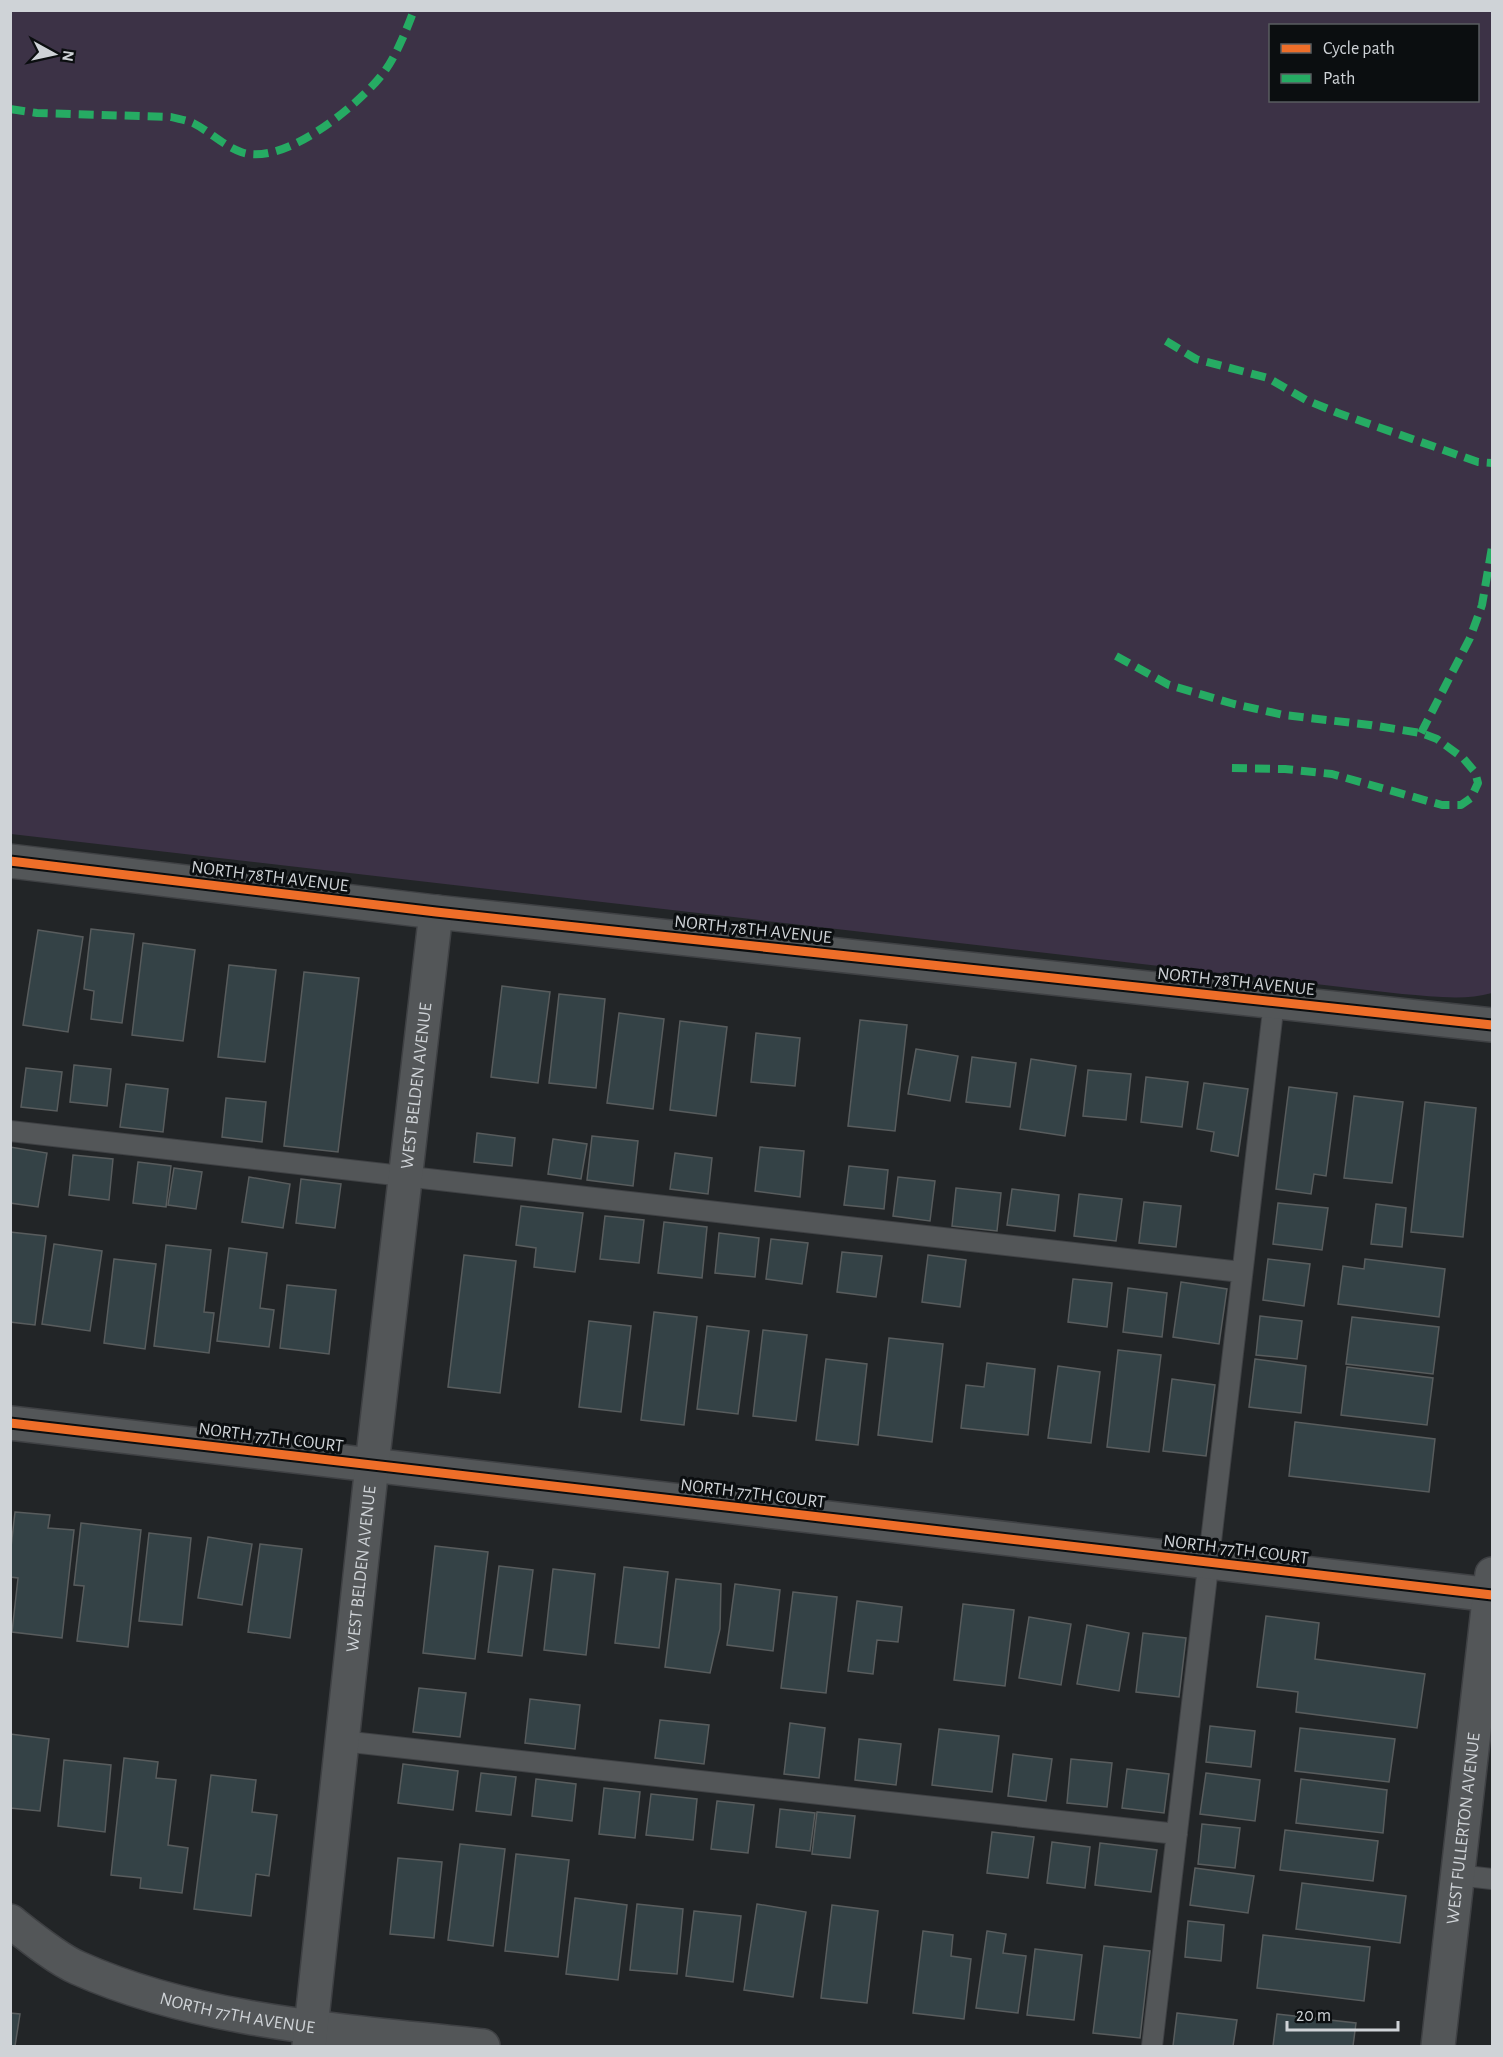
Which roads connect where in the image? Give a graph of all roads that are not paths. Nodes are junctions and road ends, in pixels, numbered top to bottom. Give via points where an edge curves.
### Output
1 (10, 861) edge
2 (436, 912) junction
3 (1275, 1002) junction
4 (1492, 1025) edge
5 (10, 1131) edge
6 (405, 1176) junction
7 (1242, 1272) junction
8 (10, 1423) edge
9 (372, 1465) junction
10 (1208, 1562) junction
11 (1492, 1588) edge
12 (342, 1741) junction
13 (1177, 1834) junction
14 (1458, 1875) junction
15 (1492, 1880) edge
16 (10, 1921) edge
17 (310, 2037) edge
18 (483, 2046) edge
19 (1152, 2046) edge
20 (1438, 2046) edge

1 - 2 street, NORTH 78TH AVENUE
2 - 3 street, NORTH 78TH AVENUE
2 - 6 street, WEST BELDEN AVENUE
3 - 4 street, NORTH 78TH AVENUE
3 - 7 lane
5 - 6 lane
6 - 7 lane
6 - 9 street, WEST BELDEN AVENUE
7 - 10 lane
8 - 9 street, NORTH 77TH COURT
9 - 10 street, NORTH 77TH COURT
9 - 12 street, WEST BELDEN AVENUE
10 - 11 street, NORTH 77TH COURT
10 - 13 lane
11 - 14 street, WEST FULLERTON AVENUE
12 - 13 lane
12 - 17 street, WEST BELDEN AVENUE
13 - 19 lane
14 - 15 lane
14 - 20 street, WEST FULLERTON AVENUE
16 - 17 street, NORTH 77TH AVENUE via 75,1967 121,1985
17 - 18 street, NORTH 77TH AVENUE

